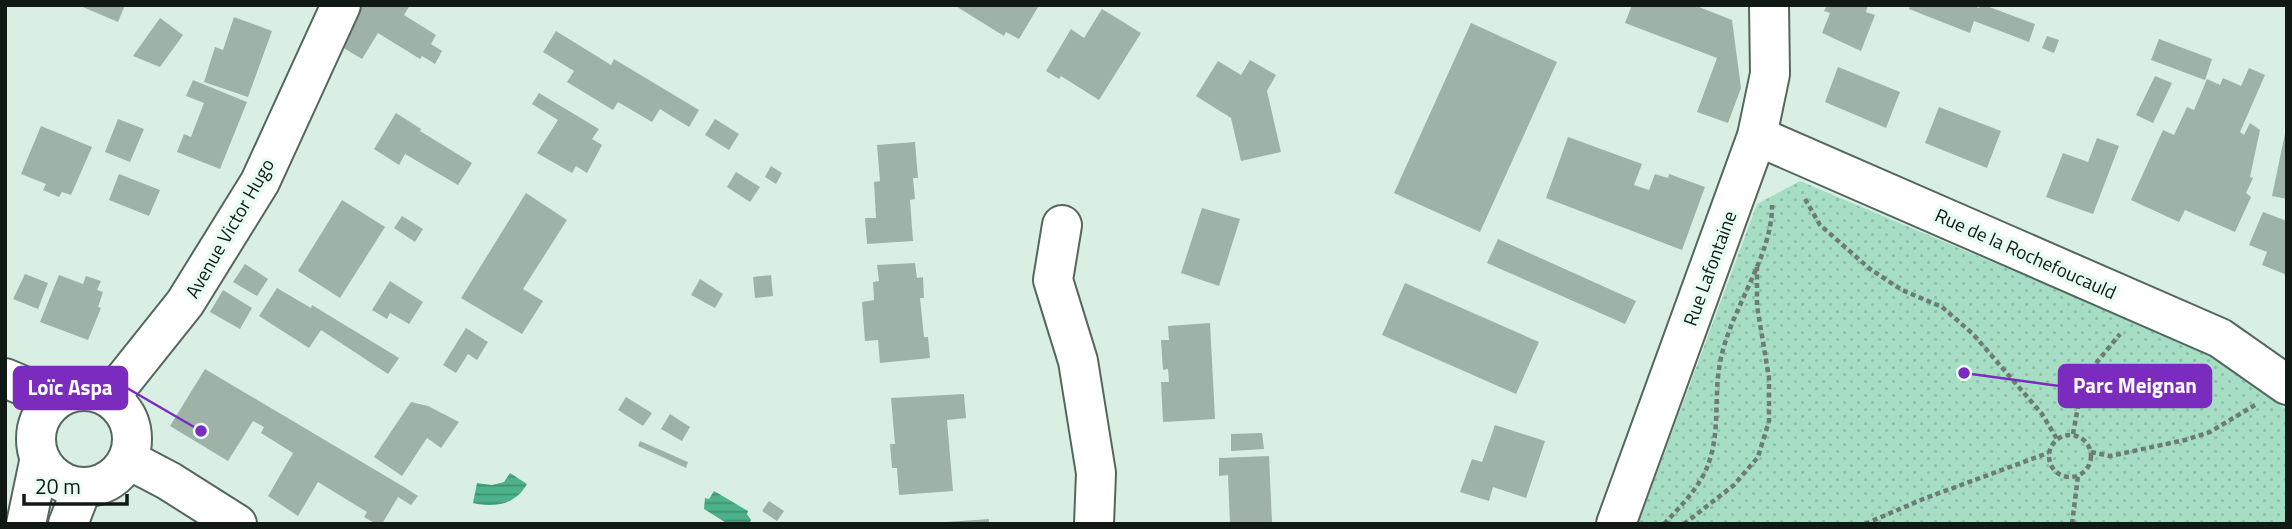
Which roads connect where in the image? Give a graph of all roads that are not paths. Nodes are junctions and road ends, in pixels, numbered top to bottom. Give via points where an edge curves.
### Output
1 (341, 5) edge
2 (1769, 5) edge
3 (1757, 136) junction
4 (1062, 225) dead end
5 (5, 378) edge
6 (2287, 385) edge
7 (110, 397) junction
8 (50, 403) junction
9 (129, 460) junction
10 (39, 462) junction
11 (82, 488) junction
12 (26, 524) edge
13 (68, 524) edge
14 (237, 524) edge
15 (1094, 524) edge
16 (1616, 524) edge

1 - 7 street, Avenue Victor Hugo via 260,182 185,303
2 - 3 street, Rue Lafontaine via 1770,74
3 - 6 street, Rue de la Rochefoucauld via 2221,338
3 - 16 street, Rue Lafontaine
4 - 15 street via 1053,280 1078,360 1096,473
5 - 8 street
7 - 8 street via 81,389
7 - 9 street via 131,422
8 - 10 street via 41,413 34,447
9 - 11 street via 105,484
9 - 14 street
10 - 11 street via 58,481
10 - 12 street
11 - 13 street

